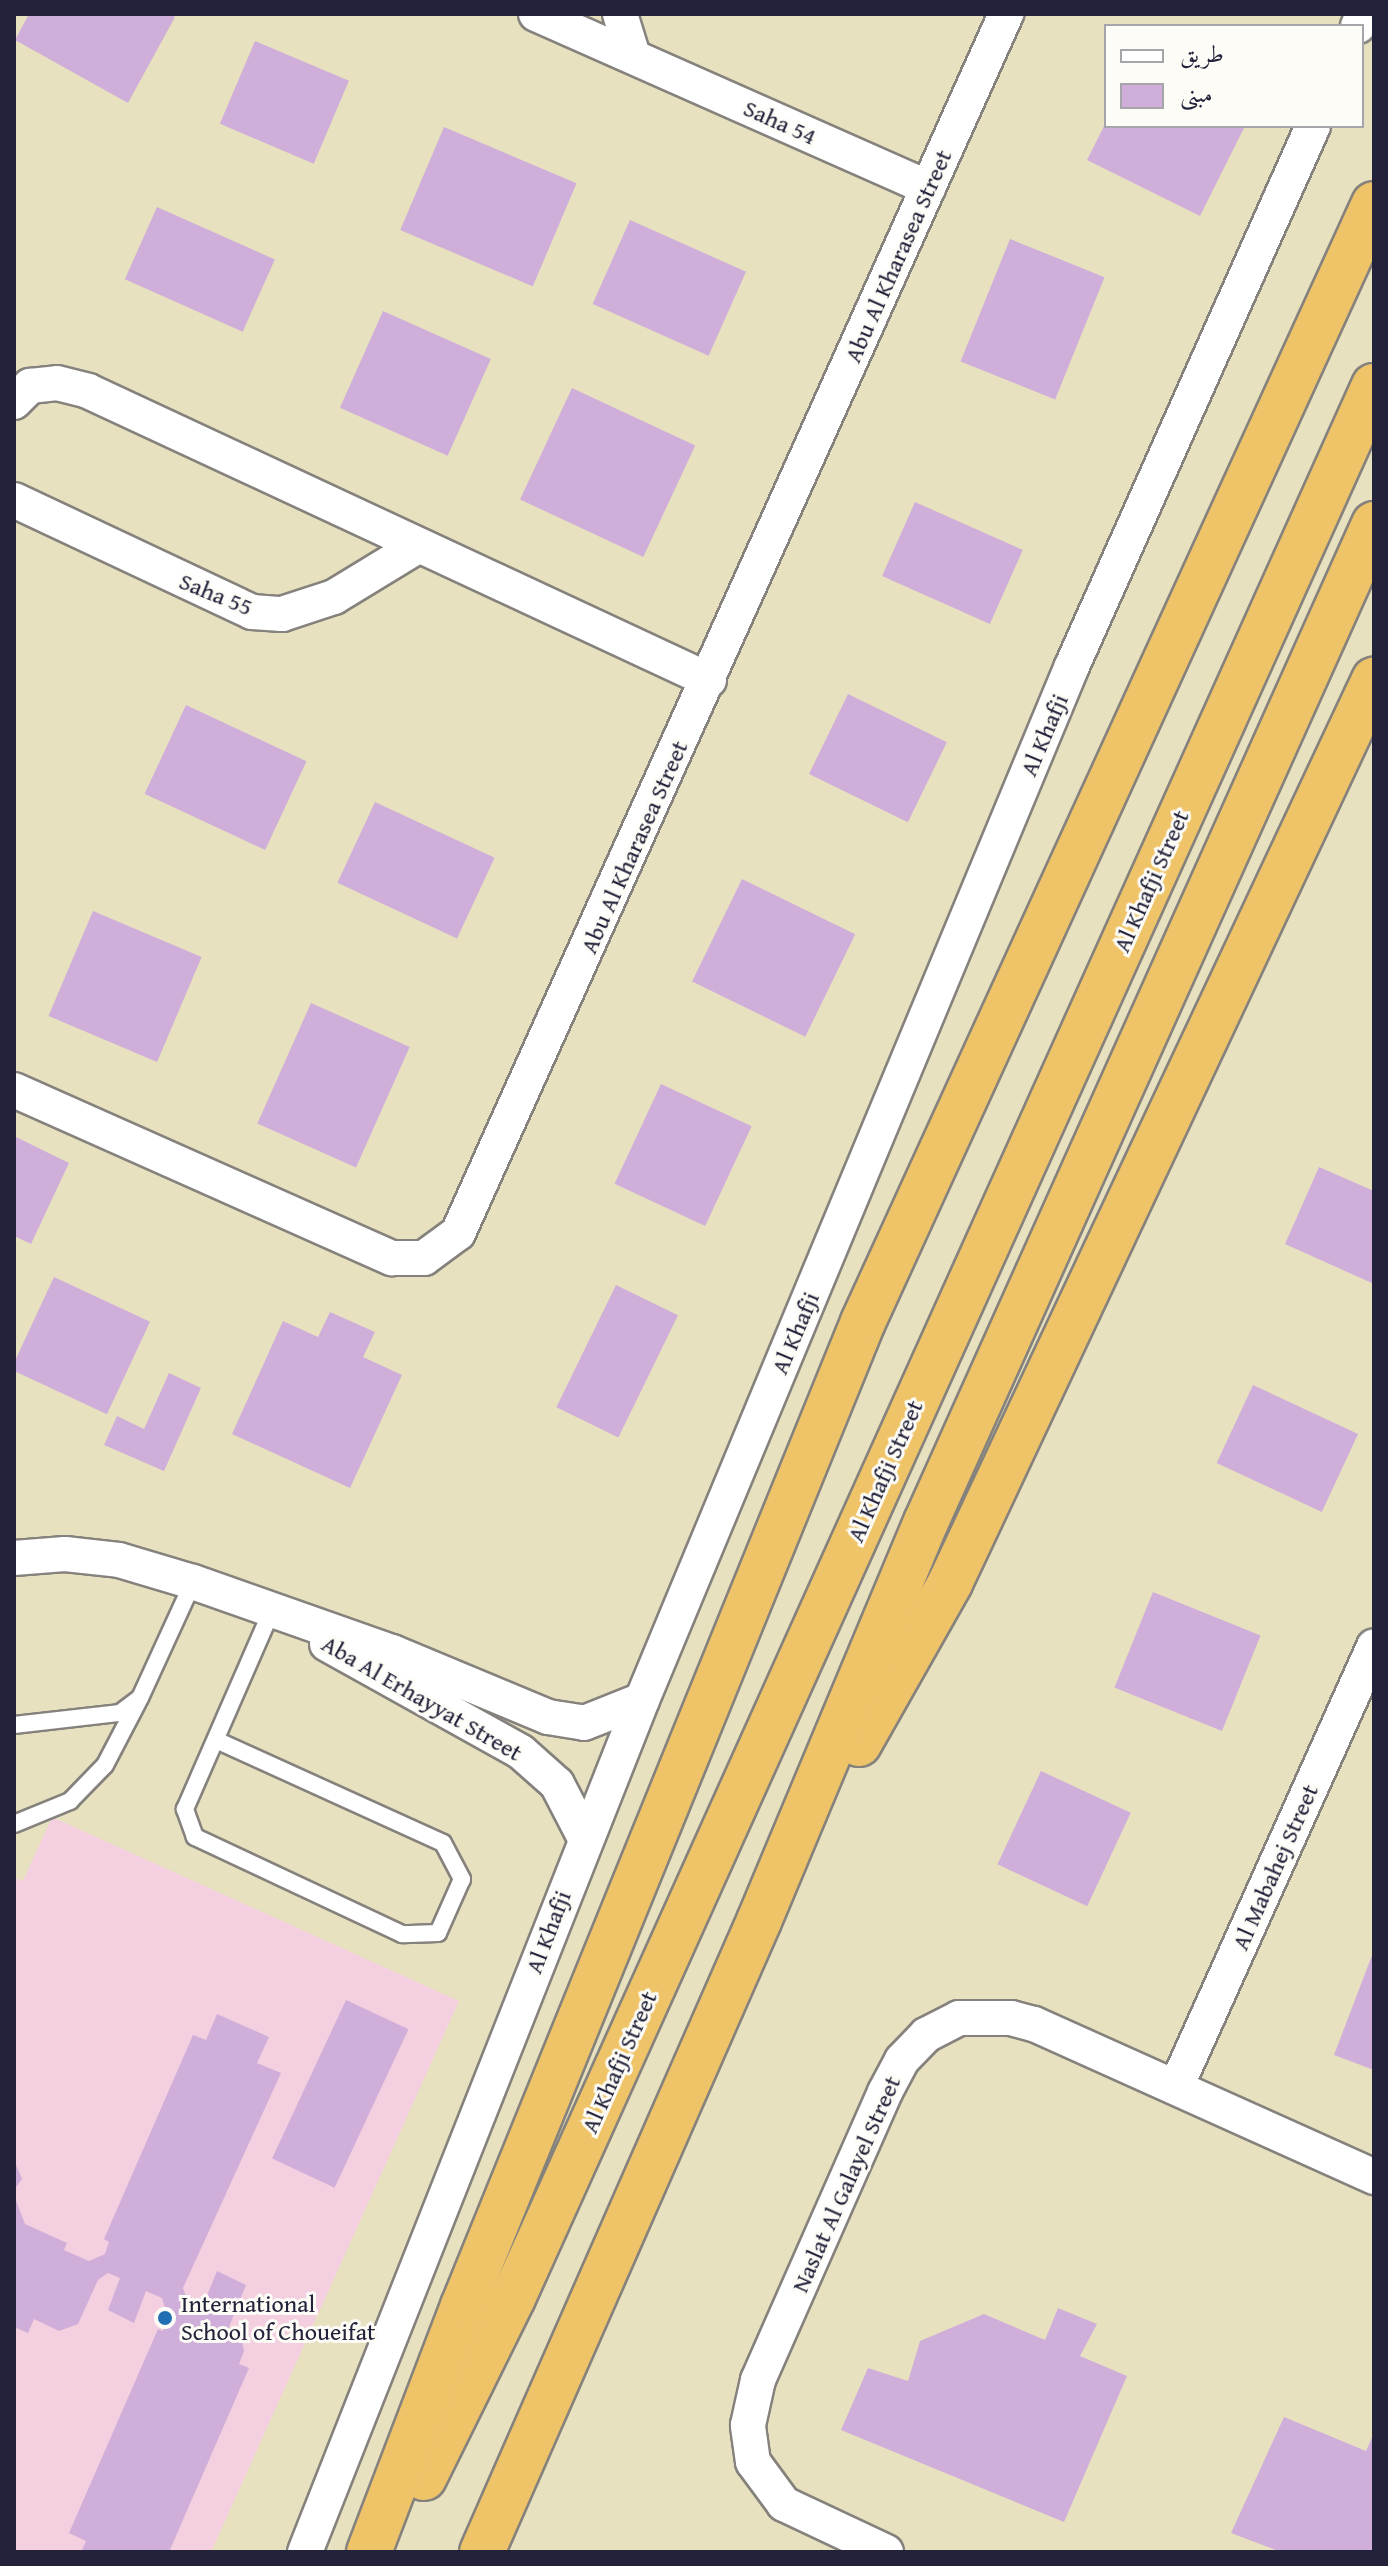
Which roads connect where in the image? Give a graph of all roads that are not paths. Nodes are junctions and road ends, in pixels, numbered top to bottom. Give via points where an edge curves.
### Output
1 (536, 14) edge
2 (620, 14) edge
3 (1006, 14) edge
4 (633, 56) junction
5 (1312, 128) edge
6 (928, 188) junction
7 (1374, 204) edge
8 (1374, 386) edge
9 (14, 402) edge
10 (14, 500) edge
11 (1374, 524) edge
12 (418, 546) junction
13 (709, 680) junction
14 (1374, 680) edge
15 (14, 1090) edge
16 (14, 1558) edge
17 (193, 1582) junction
18 (272, 1610) junction
19 (1374, 1646) edge
20 (1365, 1691) edge
21 (140, 1698) junction
22 (642, 1700) junction
23 (14, 1725) edge
24 (216, 1740) junction
25 (14, 1824) edge
26 (585, 1838) junction
27 (759, 1921) junction
28 (1176, 2087) junction
29 (1374, 2177) edge
30 (305, 2552) edge
31 (369, 2552) edge
32 (387, 2552) edge
33 (482, 2552) edge
34 (886, 2552) edge

1 - 4 street, Saha 54
2 - 4 street
3 - 6 street, Abu Al Kharasea Street
4 - 6 street, Saha 54
5 - 22 street, Al Khafji via 1072,666
6 - 13 street, Abu Al Kharasea Street
7 - 31 highway via 863,1322 463,2306
8 - 32 highway, Al Khafji Street via 520,2283
9 - 12 street via 30,386 57,383 88,391
10 - 12 street, Saha 55 via 252,612 282,614 334,597
11 - 27 highway via 926,1522
12 - 13 street
13 - 15 street, Abu Al Kharasea Street via 474,1202 458,1233 441,1250 408,1261 392,1258
14 - 27 highway via 950,1583
16 - 17 street, Aba Al Erhayyat Street via 65,1554 119,1560
17 - 18 street, Aba Al Erhayyat Street
17 - 21 lane
18 - 22 street, Aba Al Erhayyat Street via 392,1652 548,1717 584,1723
18 - 24 lane
18 - 26 street, Aba Al Erhayyat Street via 381,1677 521,1752 557,1784
19 - 20 street, Al Mabahej Street
20 - 28 street, Al Mabahej Street
21 - 23 lane via 120,1713
21 - 25 lane via 105,1765 70,1801
22 - 26 street, Al Khafji
24 - 24 lane via 185,1809 195,1837 402,1934 438,1933 462,1879 443,1843
26 - 30 street, Al Khafji
27 - 33 highway
28 - 29 street, Naslat Al Galayel Street
28 - 34 street, Naslat Al Galayel Street via 1011,2018 959,2018 926,2035 902,2060 758,2380 748,2425 753,2462 784,2504

